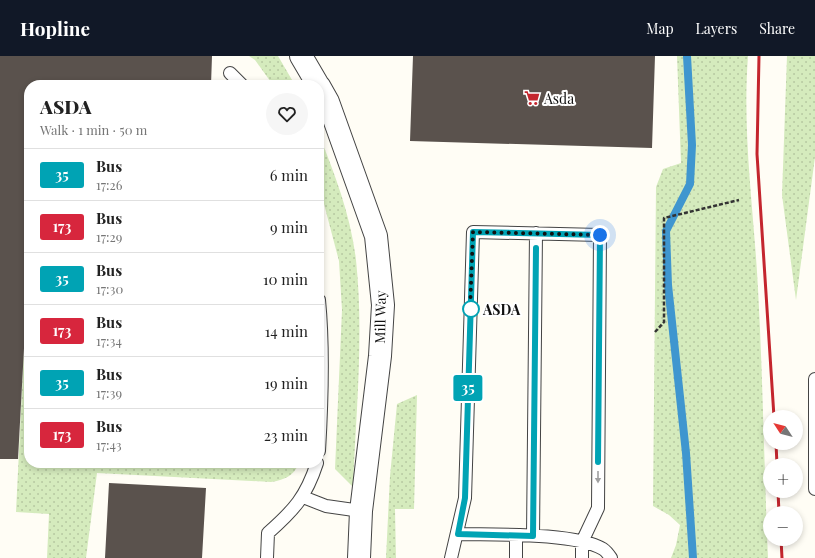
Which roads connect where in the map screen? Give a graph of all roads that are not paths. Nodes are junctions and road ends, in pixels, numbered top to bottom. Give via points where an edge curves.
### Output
1 (301, 56) edge
2 (230, 73) dead end
3 (237, 80) edge
4 (315, 80) edge
5 (324, 95) edge
6 (536, 233) junction
7 (815, 379) edge
8 (315, 468) edge
9 (815, 489) edge
10 (303, 497) junction
11 (361, 511) junction
12 (458, 534) junction
13 (516, 535) junction
14 (533, 536) junction
15 (582, 542) junction
16 (267, 558) edge
17 (359, 558) edge
18 (451, 558) edge
19 (516, 558) edge
20 (582, 558) edge
21 (611, 558) edge

1 - 4 street, Mill Way
2 - 3 lane
5 - 11 street, Mill Way via 376,236 383,305 380,356
6 - 12 lane via 473,232 465,498
6 - 14 lane
6 -> 15 lane via 600,235 598,508
7 - 9 lane
8 - 10 lane
10 - 11 lane via 326,506
10 - 16 lane via 268,533
11 - 17 street, Mill Way
12 - 13 lane
12 - 18 lane
13 - 14 lane
13 - 19 lane
14 - 15 lane
15 - 20 lane
15 - 21 lane via 604,549

